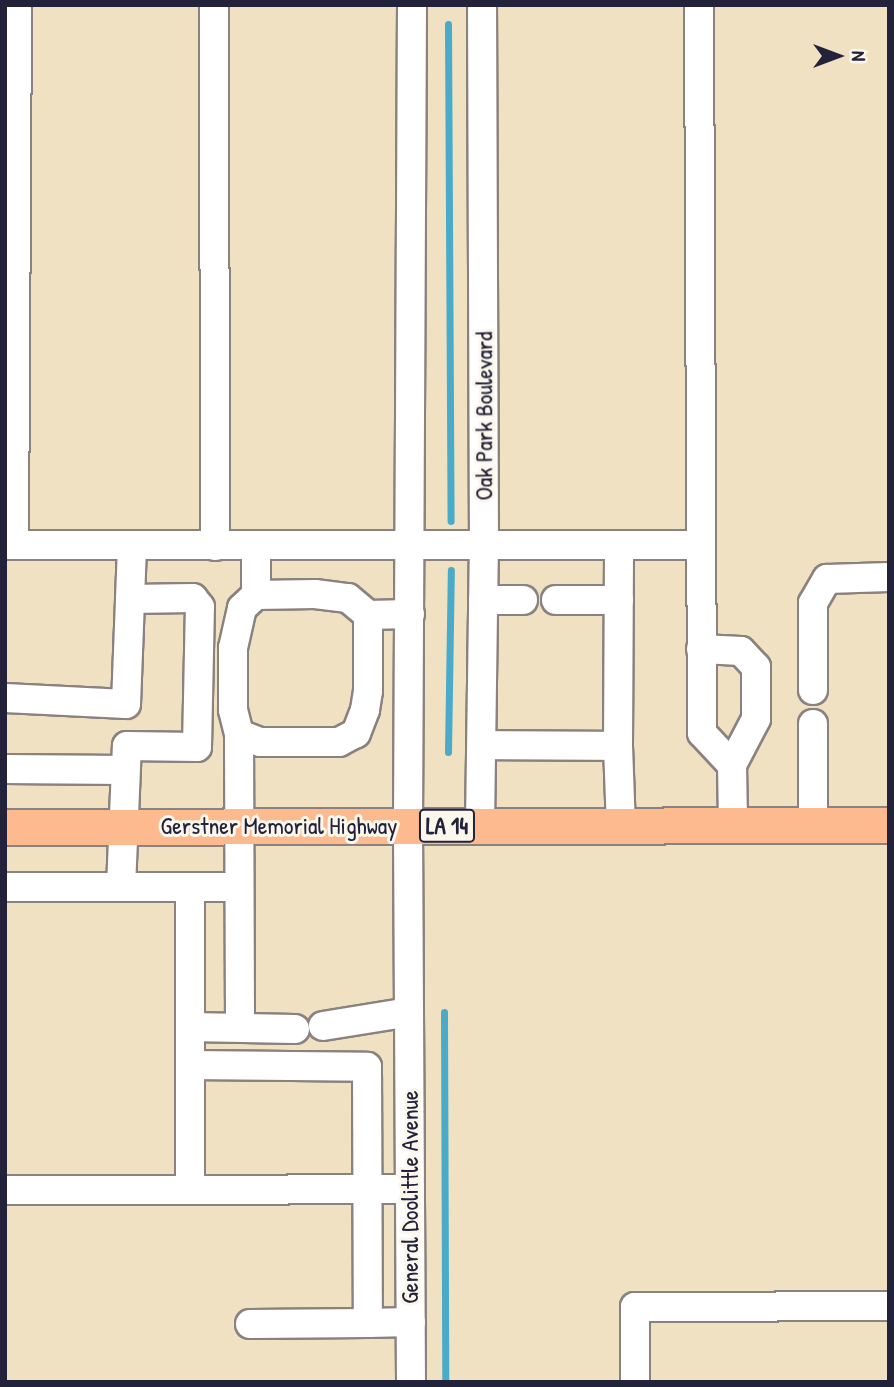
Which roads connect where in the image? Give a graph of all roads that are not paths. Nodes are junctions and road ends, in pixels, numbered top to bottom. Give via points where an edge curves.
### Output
1 (18, 5) edge
2 (214, 5) edge
3 (412, 5) edge
4 (482, 5) edge
5 (699, 5) edge
6 (10, 545) edge
7 (700, 545) junction
8 (132, 546) junction
9 (215, 546) junction
10 (256, 546) junction
11 (619, 546) junction
12 (411, 547) junction
13 (484, 547) junction
14 (889, 578) edge
15 (256, 595) junction
16 (130, 599) junction
17 (484, 600) junction
18 (523, 600) dead end
19 (556, 600) dead end
20 (619, 600) junction
21 (410, 614) junction
22 (368, 615) junction
23 (701, 649) junction
24 (813, 690) dead end
25 (5, 698) edge
26 (127, 704) junction
27 (813, 724) dead end
28 (239, 734) junction
29 (482, 744) junction
30 (618, 746) junction
31 (126, 758) junction
32 (732, 765) junction
33 (5, 769) edge
34 (408, 825) junction
35 (733, 825) junction
36 (813, 825) junction
37 (889, 825) edge
38 (239, 826) junction
39 (480, 826) junction
40 (621, 826) junction
41 (5, 827) edge
42 (121, 827) junction
43 (5, 887) edge
44 (121, 887) junction
45 (239, 887) junction
46 (190, 888) junction
47 (409, 1012) junction
48 (190, 1027) junction
49 (240, 1027) junction
50 (190, 1065) junction
51 (367, 1189) junction
52 (410, 1189) junction
53 (5, 1190) edge
54 (190, 1190) junction
55 (889, 1306) edge
56 (411, 1322) junction
57 (368, 1323) junction
58 (250, 1324) dead end
59 (411, 1382) edge
60 (635, 1382) edge

1 - 6 street
2 - 9 street
3 - 12 street
4 - 13 street, Oak Park Boulevard
5 - 7 street
6 - 8 street
7 - 11 street
7 - 23 street
8 - 9 street
8 - 16 street
9 - 10 street
10 - 12 street
10 - 15 street
11 - 13 street
11 - 20 street
12 - 13 street
12 - 21 street
13 - 17 street, Oak Park Boulevard
14 - 24 street via 828,579 813,603
15 - 22 street via 348,598
15 - 28 street via 242,608 233,649 233,710
16 - 26 street
16 - 31 street via 193,598 200,607 197,747
17 - 18 street
17 - 29 street, Oak Park Boulevard
19 - 20 street
20 - 30 street
21 - 22 street
21 - 34 street
22 - 28 street via 368,691 356,733 339,742 260,742
23 - 32 street via 702,733
23 - 32 street via 741,652 755,667 756,719
25 - 26 street
26 - 31 street
27 - 36 street
28 - 38 street
29 - 30 street
29 - 39 street, Oak Park Boulevard
30 - 40 street
31 - 33 street
31 - 42 street
32 - 35 street
34 - 38 main road, Gerstner Memorial Highway / LA 14
34 - 39 main road, Gerstner Memorial Highway / LA 14
34 - 47 street, General Doolittle Avenue
35 - 36 main road, Gerstner Memorial Highway / LA 14
35 - 40 main road, Gerstner Memorial Highway / LA 14
36 - 37 main road, Gerstner Memorial Highway / LA 14
38 - 42 main road, Gerstner Memorial Highway / LA 14
38 - 45 street
39 - 40 main road, Gerstner Memorial Highway / LA 14
41 - 42 main road, Gerstner Memorial Highway / LA 14
42 - 44 street
43 - 44 street
44 - 46 street
45 - 46 street
45 - 49 street
46 - 48 street
47 - 49 street via 309,1028
47 - 52 street, General Doolittle Avenue
48 - 49 street
48 - 50 street
50 - 51 street via 367,1067
50 - 54 street
51 - 52 street
51 - 54 street
51 - 57 street
52 - 56 street, General Doolittle Avenue
53 - 54 street
55 - 60 street via 635,1307
56 - 57 street
56 - 59 street, General Doolittle Avenue
57 - 58 street

